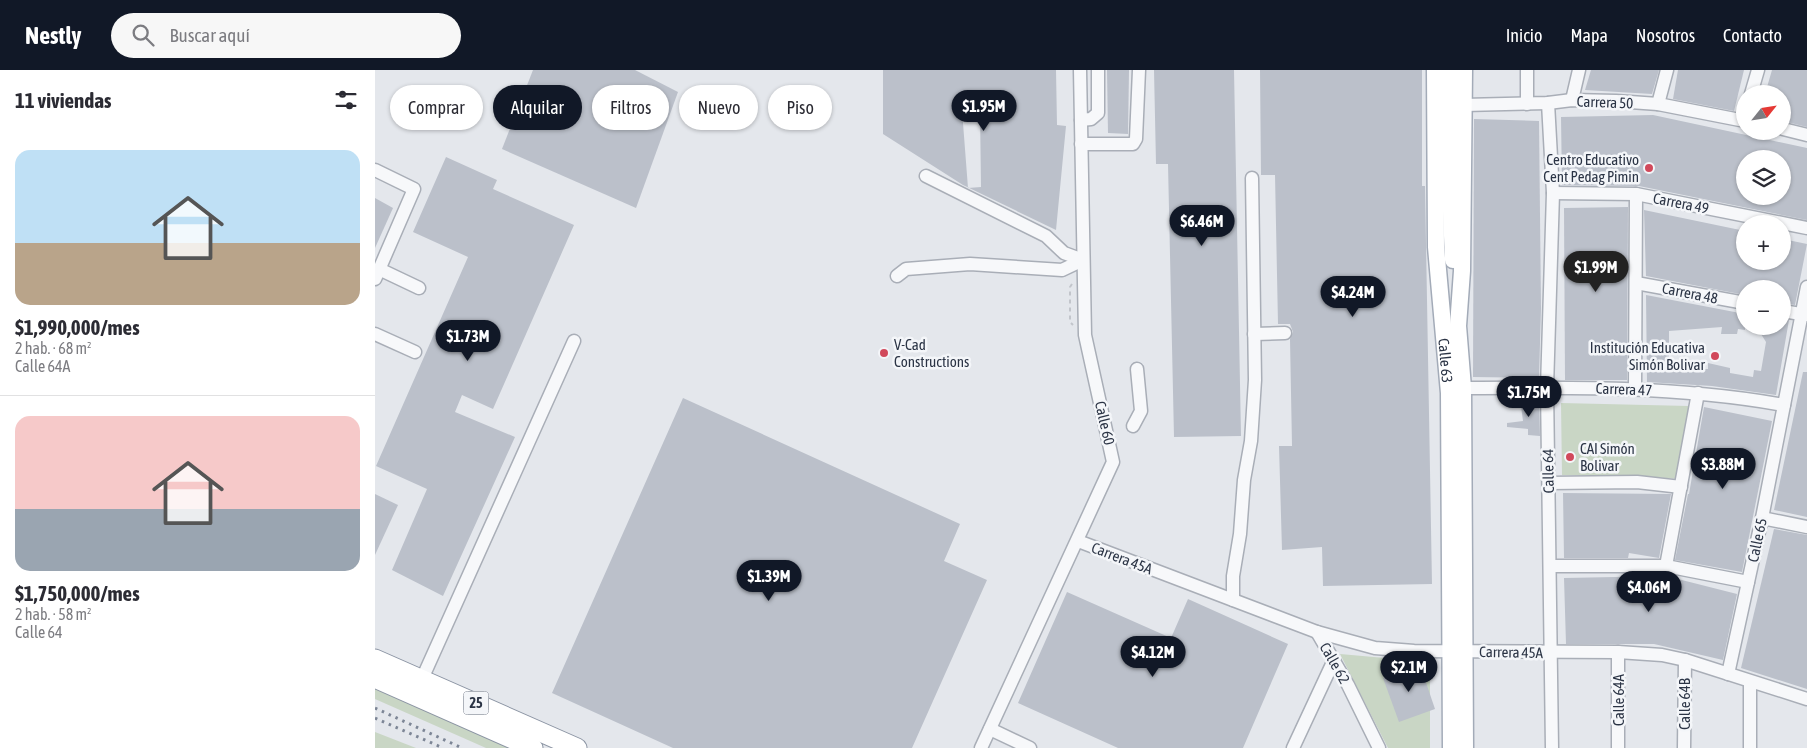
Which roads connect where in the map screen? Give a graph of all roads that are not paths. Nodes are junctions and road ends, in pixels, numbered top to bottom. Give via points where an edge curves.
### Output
1 (1080, 70) edge
2 (1098, 70) edge
3 (1139, 70) edge
4 (1435, 70) edge
5 (1449, 70) edge
6 (1464, 70) edge
7 (1527, 70) edge
8 (1579, 70) edge
9 (1667, 70) edge
10 (1758, 70) edge
11 (1754, 85) edge
12 (1572, 100) junction
13 (1548, 103) junction
14 (1527, 104) junction
15 (1658, 104) junction
16 (1464, 105) junction
17 (1736, 117) edge
18 (1081, 120) junction
19 (1791, 131) edge
20 (1807, 135) edge
21 (1081, 144) junction
22 (375, 170) edge
23 (926, 176) dead end
24 (1252, 178) dead end
25 (1553, 193) junction
26 (1636, 194) junction
27 (1807, 228) edge
28 (1079, 262) junction
29 (377, 274) edge
30 (897, 276) dead end
31 (1636, 283) junction
32 (1807, 287) edge
33 (419, 288) dead end
34 (1736, 301) edge
35 (1791, 313) edge
36 (1804, 315) edge
37 (1458, 326) junction
38 (1285, 333) dead end
39 (375, 334) edge
40 (1254, 334) junction
41 (574, 341) dead end
42 (415, 352) dead end
43 (1137, 369) dead end
44 (1463, 388) junction
45 (1547, 388) junction
46 (1635, 389) junction
47 (1698, 393) junction
48 (1784, 405) junction
49 (1133, 426) dead end
50 (1549, 484) junction
51 (1681, 487) junction
52 (1762, 518) junction
53 (1807, 527) edge
54 (1078, 540) junction
55 (1550, 566) junction
56 (1666, 566) junction
57 (1748, 582) junction
58 (1233, 600) junction
59 (1317, 632) junction
60 (1458, 651) junction
61 (1551, 652) junction
62 (1618, 652) junction
63 (375, 659) edge
64 (1334, 660) junction
65 (1685, 660) junction
66 (1728, 674) junction
67 (375, 678) edge
68 (422, 679) junction
69 (1750, 682) junction
70 (1807, 699) edge
71 (470, 700) junction
72 (990, 729) junction
73 (512, 739) junction
74 (533, 748) edge
75 (577, 748) edge
76 (981, 748) edge
77 (1030, 748) edge
78 (1293, 748) edge
79 (1379, 748) edge
80 (1451, 748) edge
81 (1465, 748) edge
82 (1552, 748) edge
83 (1618, 748) edge
84 (1684, 748) edge
85 (1750, 748) edge

1 - 18 street, Calle 60
2 - 18 street via 1098,113 1091,119
3 - 21 street via 1133,144
4 - 60 main road, Calle 63 via 1437,247 1449,393
5 - 37 main road via 1450,207
6 - 16 main road, Calle 63
7 - 14 street
8 - 12 street
9 - 15 street
10 - 11 street
12 - 13 street, Carrera 50
12 - 15 street, Carrera 50
13 - 14 street, Carrera 50
13 - 25 street, Calle 64
14 - 16 street, Carrera 50
15 - 17 street, Carrera 50
16 - 37 main road, Calle 63 via 1462,271
18 - 21 street, Calle 60
19 - 20 street
21 - 28 street, Calle 60
22 - 29 street via 414,189
23 - 28 street via 1046,236
24 - 40 street
25 - 26 street, Carrera 49
25 - 45 street, Calle 64
26 - 27 street, Carrera 49
26 - 31 street
28 - 30 street via 1062,270 971,264 907,270
28 - 54 street, Calle 60 via 1085,335 1113,462
29 - 33 street
31 - 34 street, Carrera 48
31 - 46 street
32 - 36 street, Calle 65
35 - 36 street
36 - 48 street, Calle 65
37 - 44 main road, Calle 63
38 - 40 street
39 - 42 street
40 - 58 street via 1251,441 1233,576
41 - 68 street
43 - 49 street via 1141,411
44 - 45 street, Carrera 47
44 - 60 main road, Calle 63
45 - 46 street, Carrera 47
45 - 50 street, Calle 64
46 - 47 street, Carrera 47
47 - 48 street, Carrera 47
47 - 51 street
48 - 52 street, Calle 65
50 - 51 street via 1637,482
50 - 55 street, Calle 64
51 - 56 street
52 - 53 street
52 - 57 street, Calle 65
54 - 58 street, Carrera 45A
54 - 72 street, Calle 60
55 - 56 street
55 - 61 street, Calle 64
56 - 57 street
57 - 66 street, Calle 65
58 - 59 street, Carrera 45A
59 - 60 street, Carrera 45A via 1375,648
59 - 64 street, Calle 62
60 - 61 street, Carrera 45A
60 - 80 main road
60 - 81 main road
61 - 62 street, Carrera 45A
61 - 82 street, Calle 64
62 - 65 street, Carrera 45A
62 - 83 street, Calle 64A
63 - 68 highway, 25
64 - 78 street
64 - 79 street, Calle 62
65 - 66 street, Carrera 45A
65 - 84 street, Calle 64B
66 - 69 street, Carrera 45A
67 - 73 highway, 25
68 - 71 highway, 25
69 - 70 street, Carrera 45A
69 - 85 street
71 - 73 highway
71 - 75 highway, 25
72 - 76 street, Calle 60
72 - 77 street
73 - 74 highway, 25

